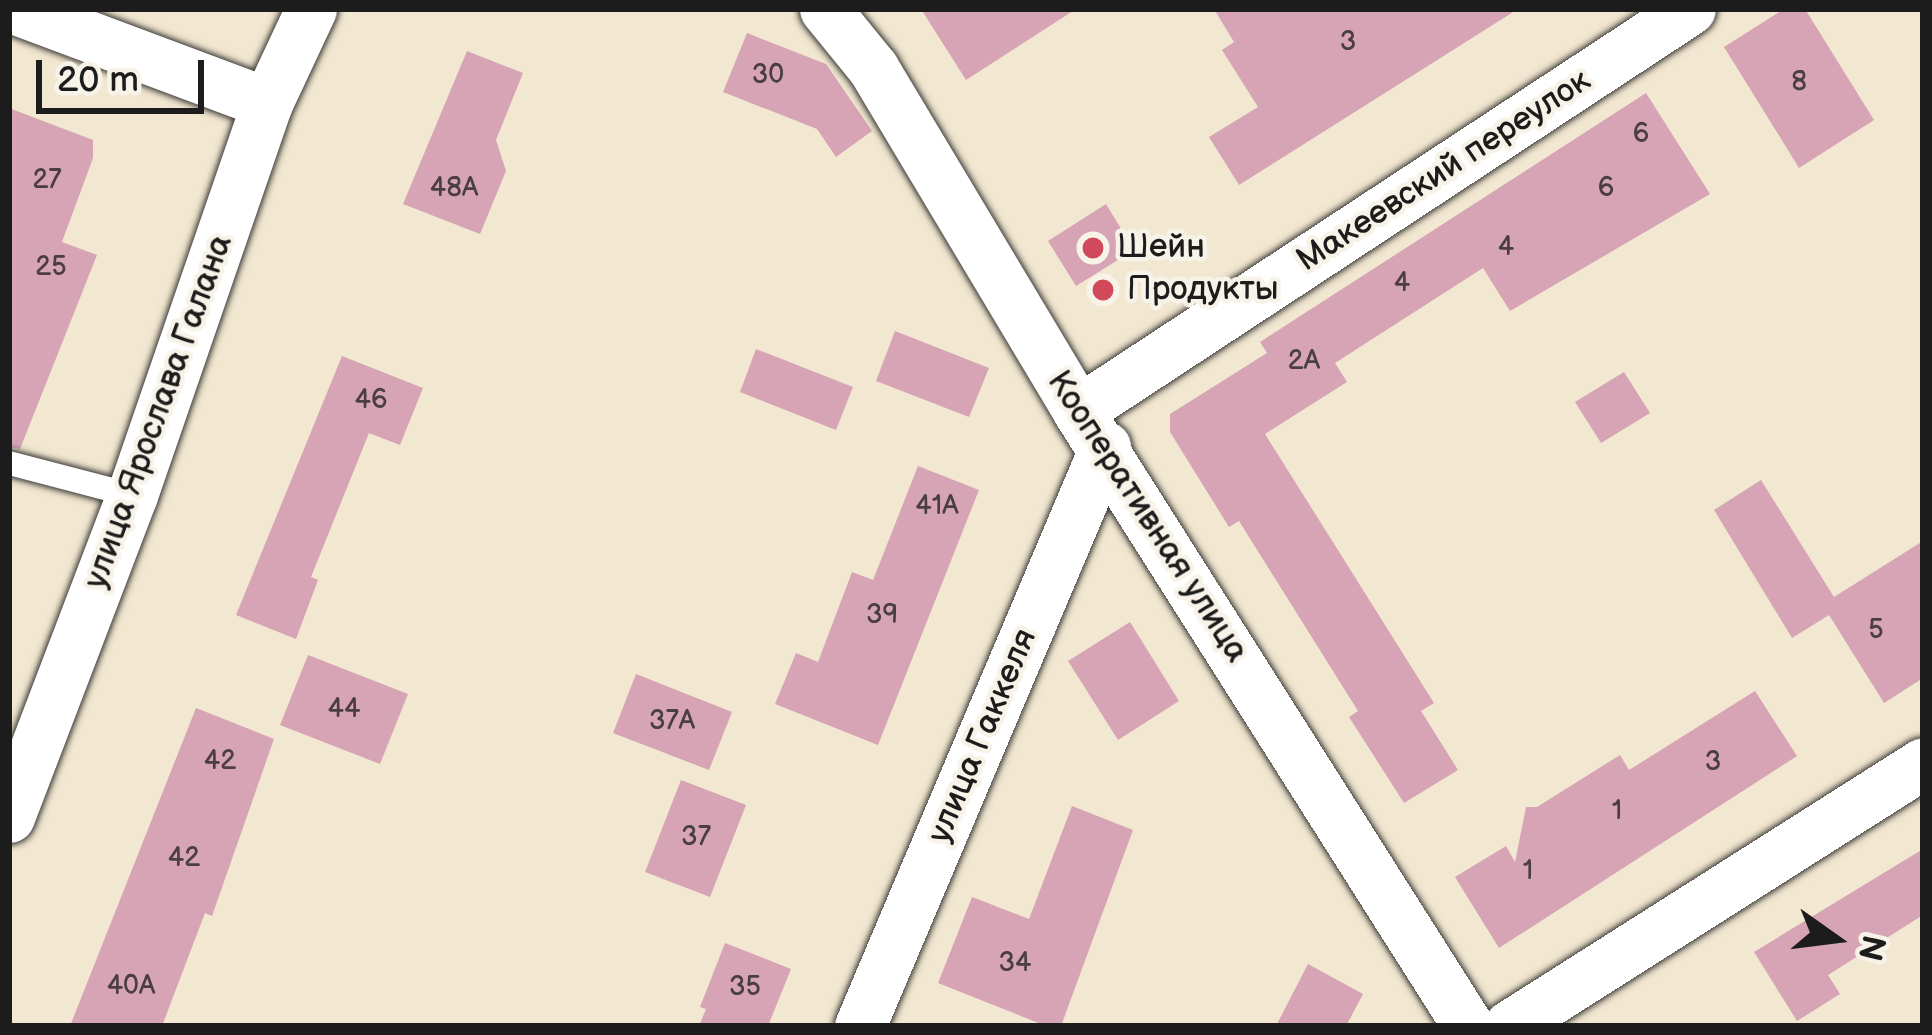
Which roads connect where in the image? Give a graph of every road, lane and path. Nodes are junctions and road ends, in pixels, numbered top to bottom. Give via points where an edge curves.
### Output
1 (16, 9) edge
2 (311, 9) edge
3 (825, 9) edge
4 (1690, 9) edge
5 (267, 103) junction
6 (1092, 429) junction
7 (9, 463) edge
8 (132, 495) junction
9 (1923, 763) edge
10 (9, 817) edge
11 (860, 1026) edge
12 (1468, 1026) edge
13 (1509, 1026) edge

1 - 5 street
2 - 5 street, улица Ярослава Галана
3 - 6 street, Кооперативная улица via 873,68
4 - 6 street, Макеевский переулок
5 - 8 street, улица Ярослава Галана
6 - 11 street, улица Гаккеля
6 - 12 street, Кооперативная улица
7 - 8 lane
8 - 10 street, улица Ярослава Галана
9 - 13 street

